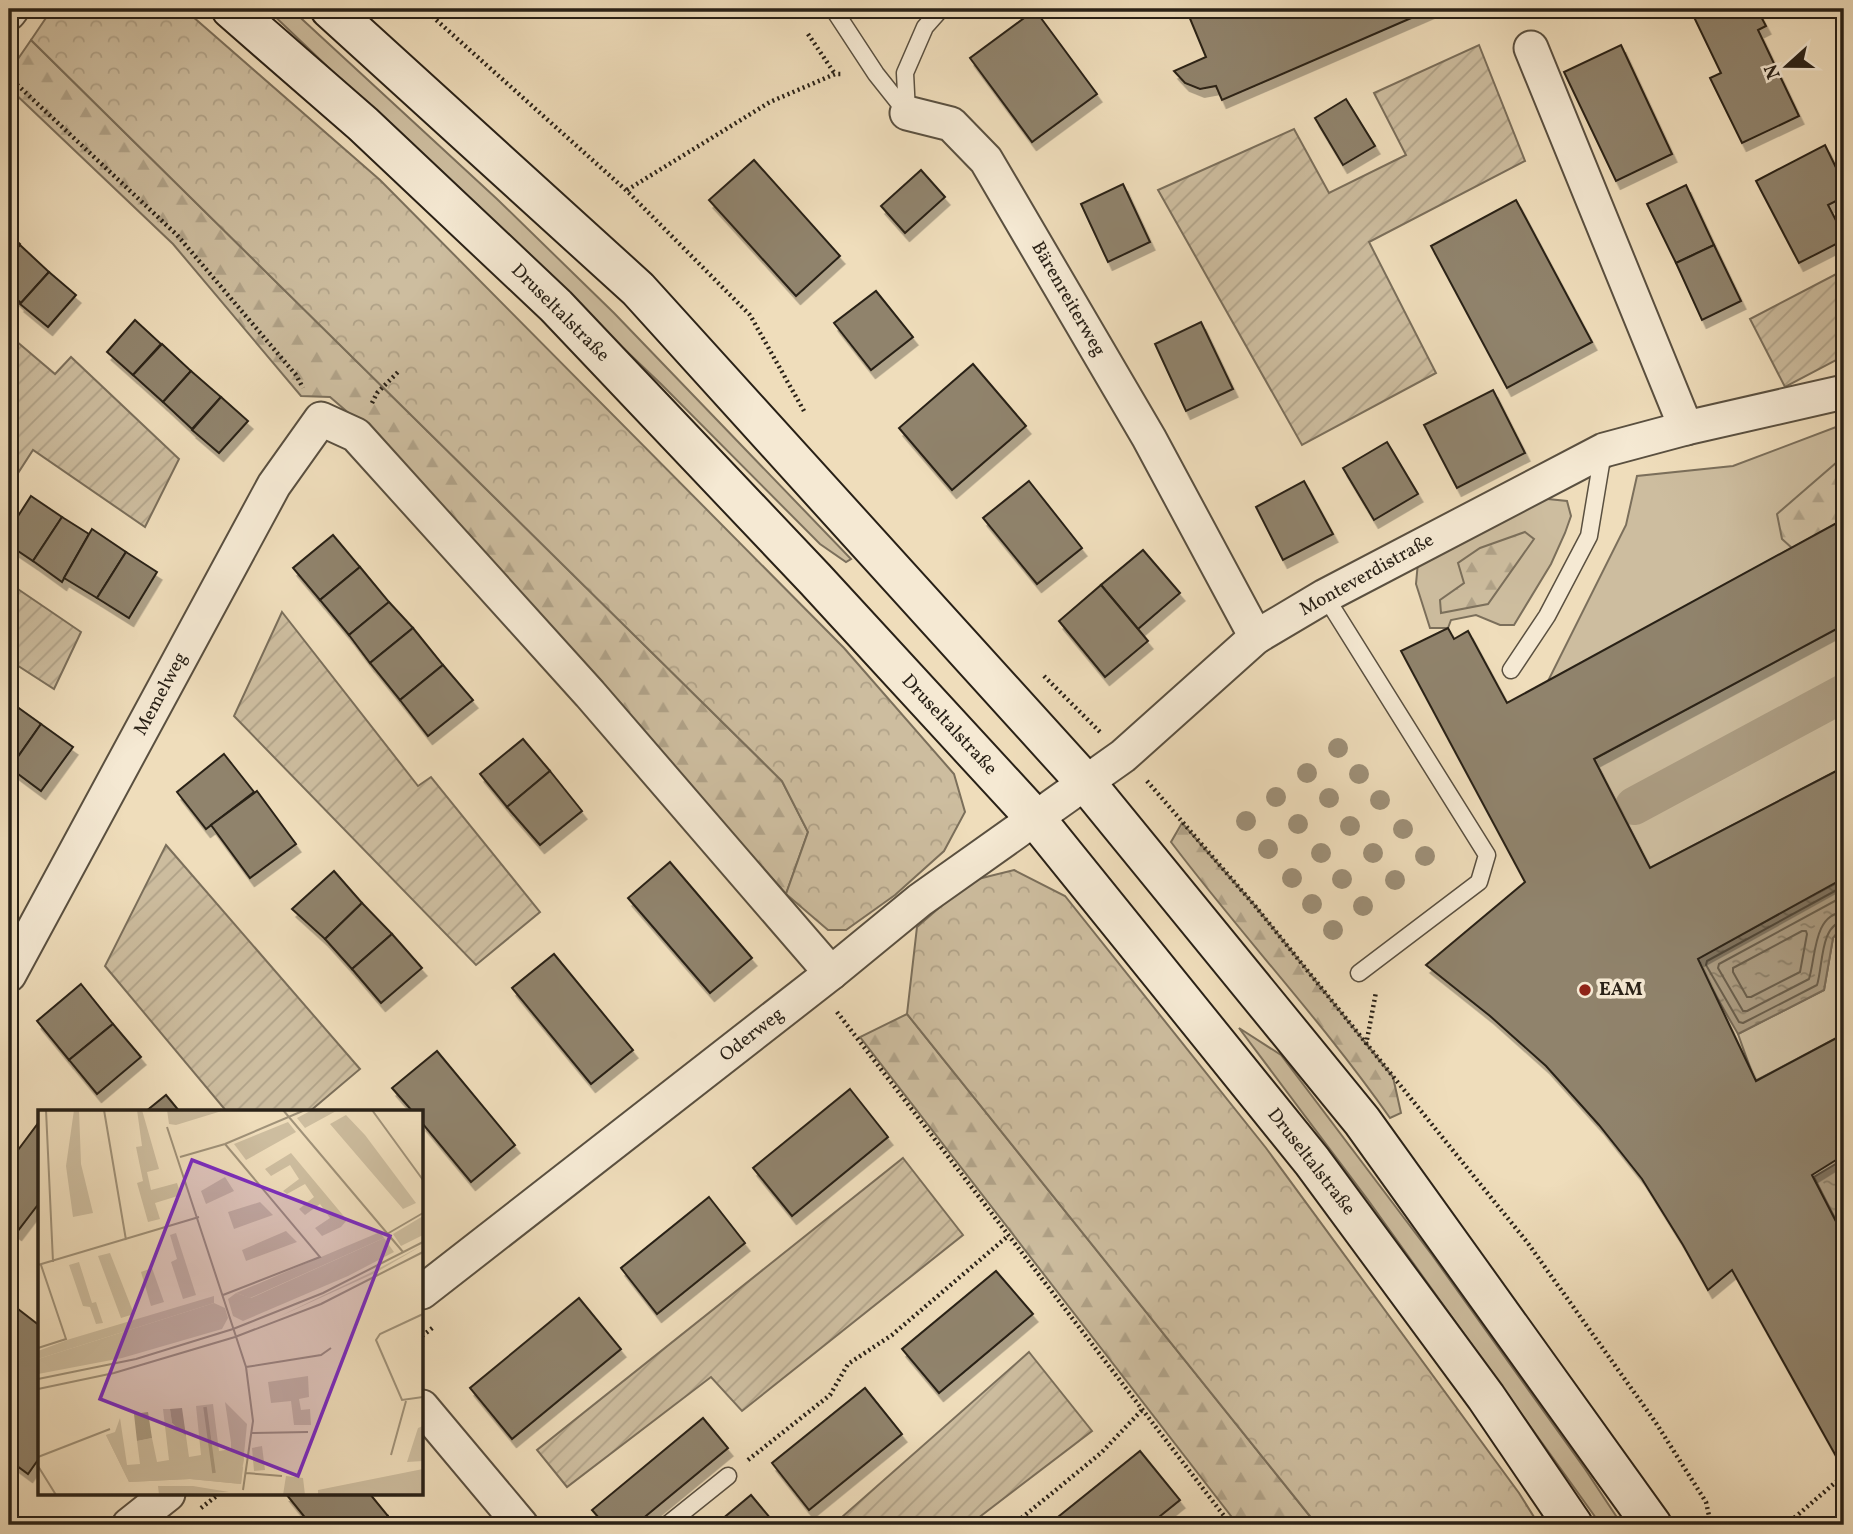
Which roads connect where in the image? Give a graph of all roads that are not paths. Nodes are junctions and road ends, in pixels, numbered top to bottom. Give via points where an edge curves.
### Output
1 (231, 9) edge
2 (330, 9) edge
3 (843, 9) edge
4 (941, 9) edge
5 (1531, 48) dead end
6 (907, 113) junction
7 (1844, 392) edge
8 (1686, 428) junction
9 (1604, 450) junction
10 (1325, 596) junction
11 (1256, 637) junction
12 (1511, 670) dead end
13 (1086, 783) junction
14 (1035, 818) junction
15 (831, 973) junction
16 (1359, 973) dead end
17 (9, 975) edge
18 (424, 1290) edge
19 (424, 1409) edge
20 (728, 1476) road end
21 (165, 1496) edge
22 (129, 1525) edge
23 (521, 1525) edge
24 (667, 1525) edge
25 (1573, 1525) edge
26 (1652, 1525) edge

1 - 14 main road, Druseltalstraße via 363,124 556,306
2 - 13 main road via 638,289
3 - 6 lane via 836,13
4 - 6 lane via 925,27 905,73
5 - 8 street
6 - 11 street, Bärenreiterweg via 951,124 986,160 1142,426
7 - 8 street, Monteverdistraße
8 - 9 street, Monteverdistraße
9 - 10 street, Monteverdistraße
9 - 12 lane via 1589,536
10 - 11 street, Monteverdistraße
10 - 16 lane via 1487,855 1479,881
11 - 13 street, Monteverdistraße via 1123,756
13 - 14 street, Oderweg
13 - 26 main road via 1362,1121
14 - 15 street, Oderweg via 920,900
14 - 25 main road, Druseltalstraße via 1312,1161 1486,1397
15 - 17 street, Memelweg via 590,694 356,435 321,418 274,485
15 - 18 street, Oderweg
19 - 23 street
20 - 24 lane
21 - 22 street

